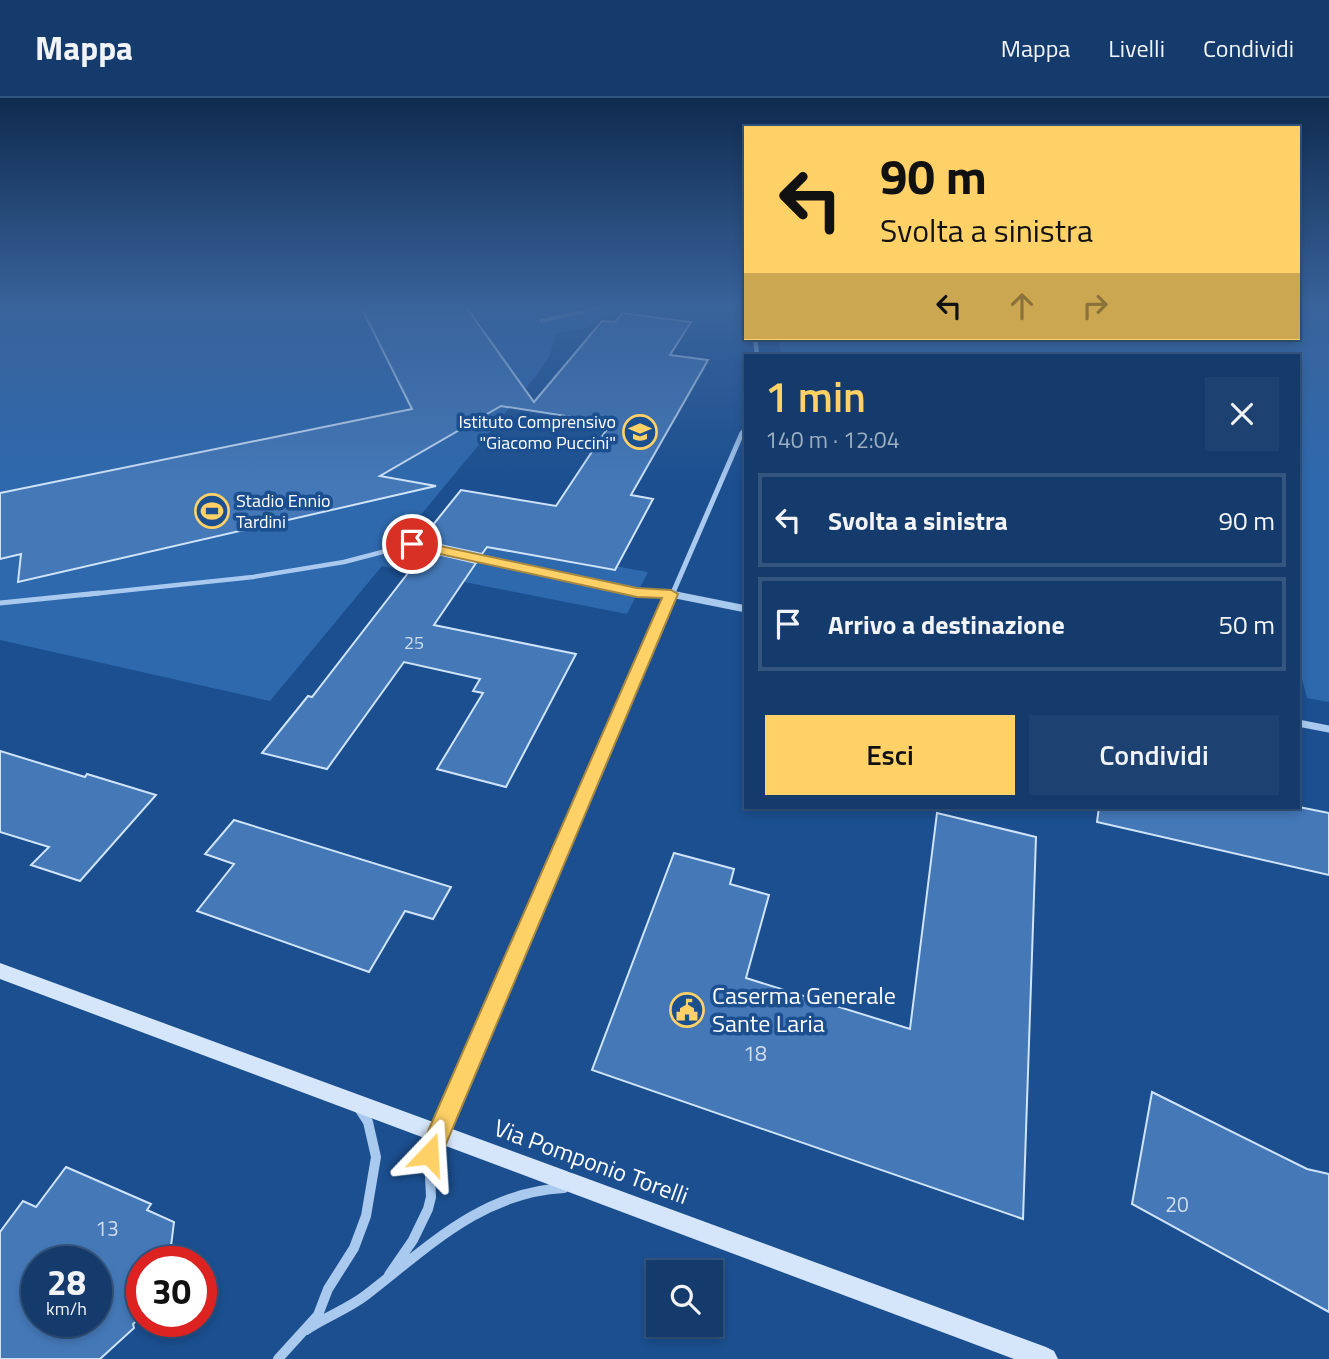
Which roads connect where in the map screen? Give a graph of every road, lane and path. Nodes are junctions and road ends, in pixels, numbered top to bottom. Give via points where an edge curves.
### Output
1 (744, 430) edge
2 (671, 594) junction
3 (0, 603) edge
4 (744, 610) edge
5 (1300, 723) edge
6 (1329, 729) edge
7 (0, 971) edge
8 (340, 1097) junction
9 (437, 1133) junction
10 (607, 1196) junction
11 (389, 1275) junction
12 (306, 1330) junction
13 (278, 1359) edge
14 (1046, 1359) edge

1 - 2 street
2 - 3 lane via 637,592 412,544 344,562 253,577
2 - 4 street
2 - 9 street
5 - 6 street
7 - 8 main road, Via Pomponio Torelli
8 - 9 main road, Via Pomponio Torelli
8 - 12 street via 361,1111 372,1130 371,1199 353,1250
9 - 10 main road, Via Pomponio Torelli
9 - 11 street via 428,1165 428,1209
10 - 11 street via 553,1188 516,1196 447,1232
10 - 14 main road, Via Pomponio Torelli
11 - 12 street via 358,1301
12 - 13 street

